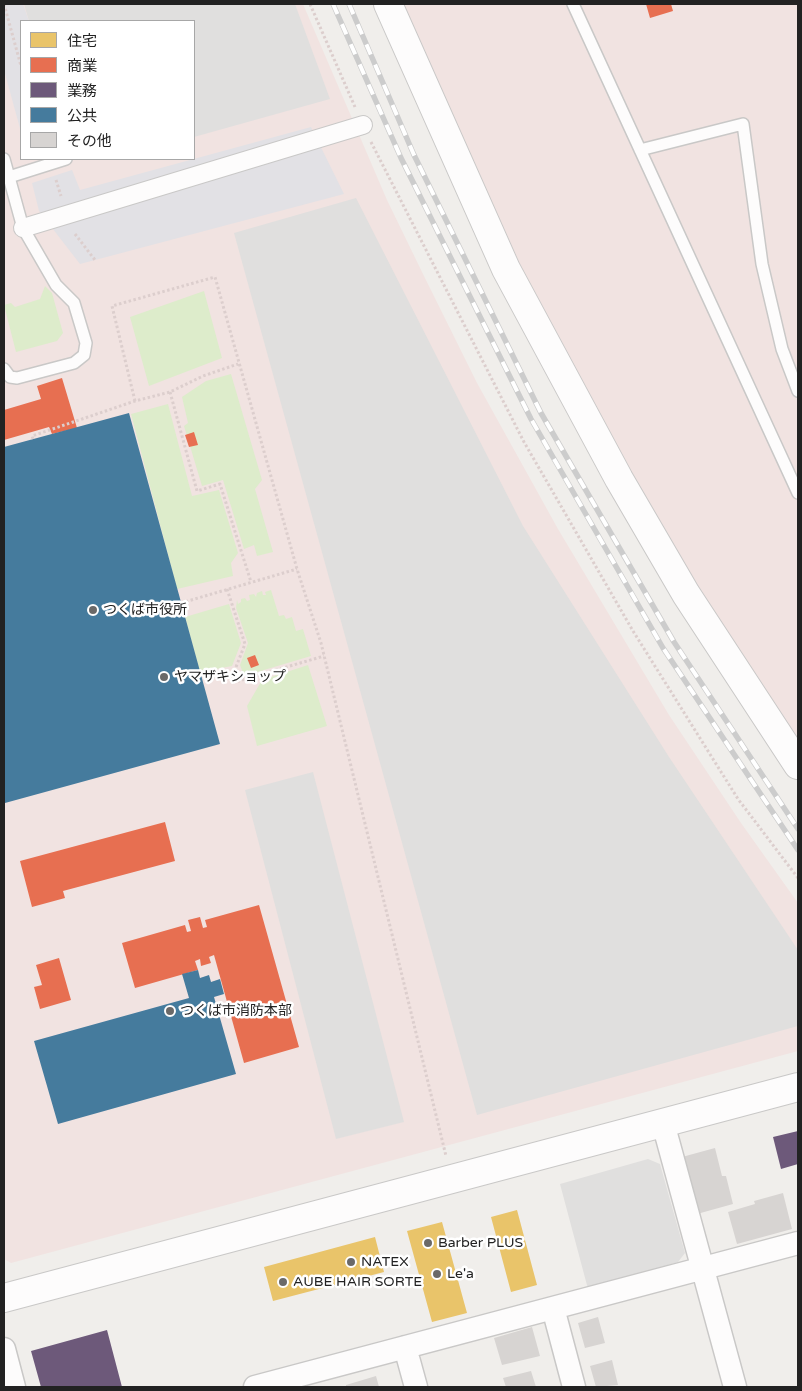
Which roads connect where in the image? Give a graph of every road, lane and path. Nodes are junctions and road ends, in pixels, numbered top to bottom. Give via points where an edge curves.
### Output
1 (4, 4) edge
2 (310, 4) edge
3 (388, 4) edge
4 (573, 4) edge
5 (20, 62) edge
6 (363, 125) junction
7 (640, 150) junction
8 (4, 159) edge
9 (63, 160) edge
10 (9, 177) junction
11 (23, 228) junction
12 (238, 364) junction
13 (4, 369) edge
14 (798, 390) edge
15 (170, 392) junction
16 (134, 401) junction
17 (33, 439) dead end
18 (798, 493) edge
19 (297, 569) junction
20 (250, 582) junction
21 (227, 590) junction
22 (181, 602) dead end
23 (324, 656) junction
24 (798, 765) edge
25 (798, 878) edge
26 (798, 1087) edge
27 (663, 1123) junction
28 (446, 1157) dead end
29 (798, 1242) edge
30 (702, 1268) junction
31 (4, 1298) edge
32 (553, 1308) junction
33 (405, 1347) junction
34 (4, 1349) edge
35 (14, 1387) edge
36 (260, 1387) edge
37 (416, 1387) edge
38 (574, 1387) edge
39 (735, 1387) edge

1 - 5 path
2 - 6 path
3 - 24 street via 506,269 614,471 686,594
4 - 7 lane
6 - 11 street
6 - 25 path via 534,459 633,631 738,799
7 - 14 lane via 743,124 762,264 782,349
7 - 18 lane
8 - 10 lane
9 - 10 lane
10 - 11 lane
11 - 13 lane via 56,285 74,303 86,343 84,354 74,363 17,378 10,377
12 - 15 path
12 - 16 path via 215,277 112,306
12 - 19 path
15 - 16 path
15 - 20 path via 197,491 220,484
16 - 17 path via 32,436
19 - 20 path
19 - 23 path
20 - 21 path
21 - 22 path
21 - 23 path via 245,644 236,668 239,682
23 - 28 path
26 - 27 street
27 - 30 street
27 - 31 street
29 - 30 street
30 - 32 street
30 - 39 street
32 - 33 street
32 - 38 street
33 - 36 street
33 - 37 street
34 - 35 street

